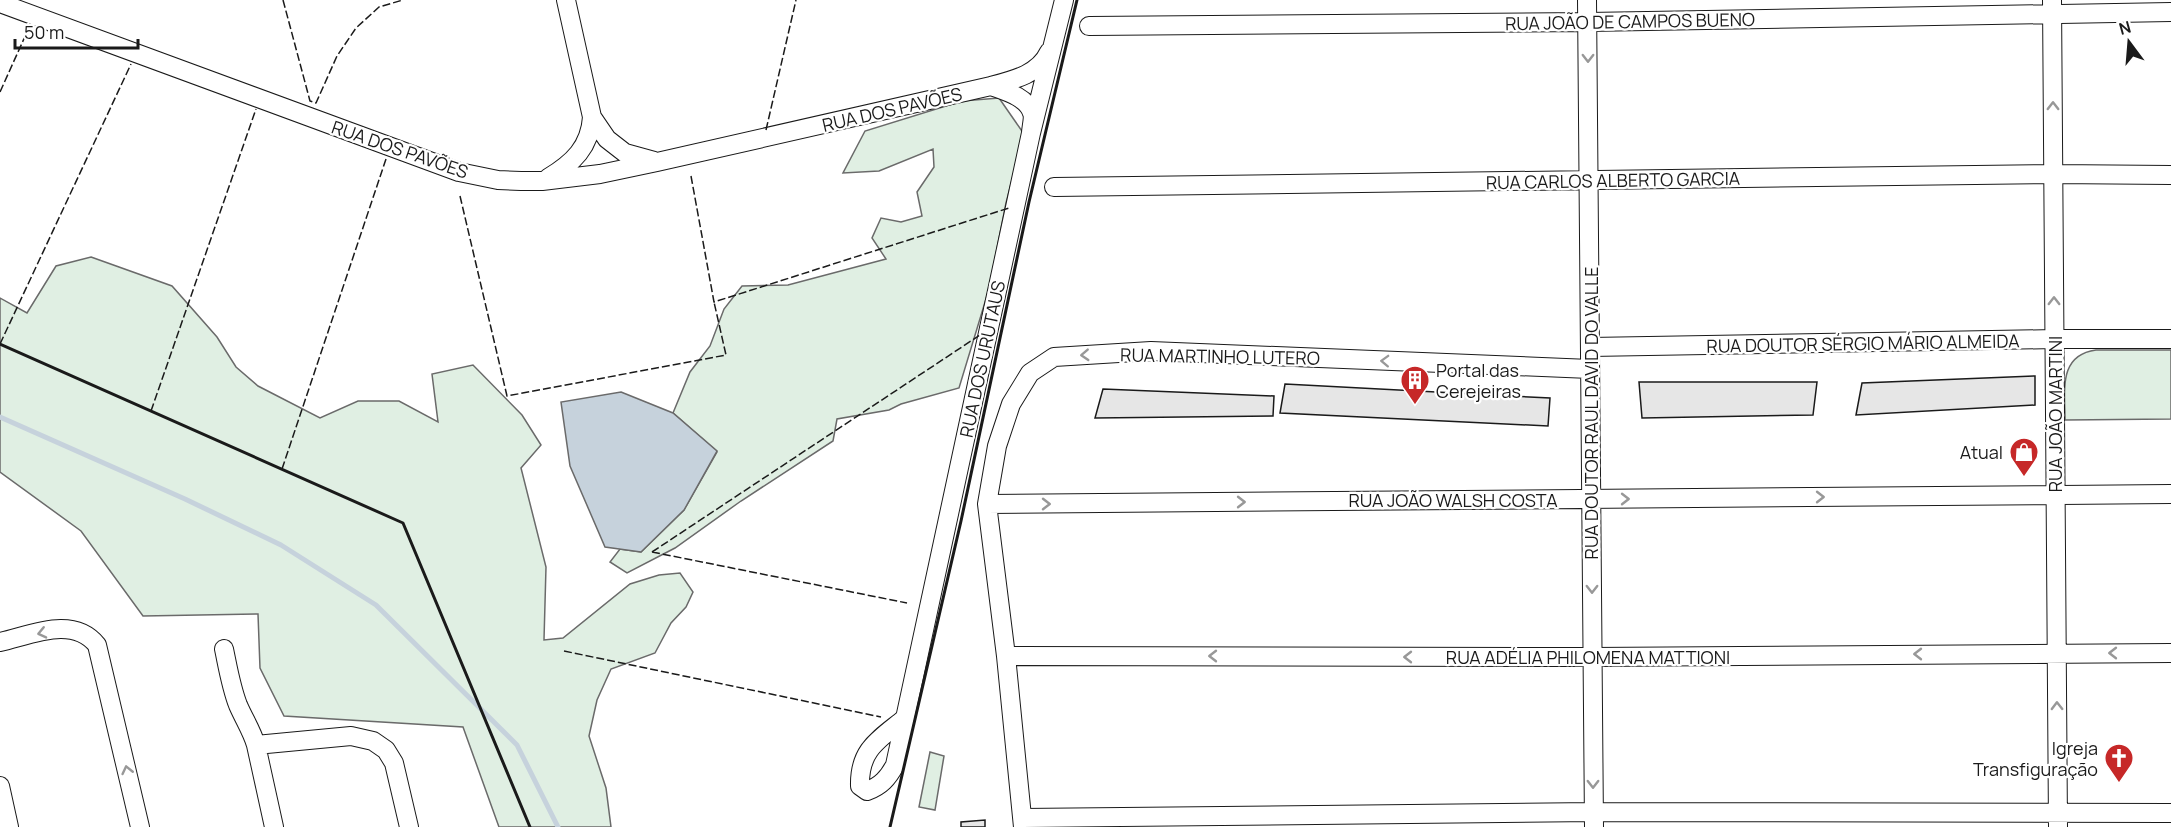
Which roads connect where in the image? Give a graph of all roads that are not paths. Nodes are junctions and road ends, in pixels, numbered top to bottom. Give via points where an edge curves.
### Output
1 (566, 0) edge
2 (1064, 0) edge
3 (1587, 0) edge
4 (0, 3) edge
5 (2052, 6) edge
6 (2171, 12) edge
7 (1588, 22) junction
8 (1089, 26) dead end
9 (1054, 40) junction
10 (991, 86) junction
11 (592, 117) junction
12 (1031, 133) junction
13 (657, 162) junction
14 (2053, 174) junction
15 (2171, 175) edge
16 (1589, 180) junction
17 (542, 181) junction
18 (1054, 187) dead end
19 (2054, 339) junction
20 (2171, 339) edge
21 (1590, 347) junction
22 (1590, 369) junction
23 (2171, 494) edge
24 (2055, 495) junction
25 (1591, 499) junction
26 (987, 504) junction
27 (0, 642) edge
28 (224, 649) dead end
29 (2056, 653) junction
30 (2171, 653) edge
31 (1006, 656) junction
32 (1592, 657) junction
33 (904, 719) dead end
34 (256, 745) junction
35 (0, 786) edge
36 (2171, 813) edge
37 (1594, 820) edge
38 (2058, 820) edge
39 (1023, 822) edge
40 (9, 827) edge
41 (140, 827) edge
42 (274, 827) edge
43 (409, 827) edge

1 - 11 street
2 - 9 street, RUA DOS URUTAUS
3 - 7 street, RUA DOUTOR RAUL DAVID DO VALLE
4 - 17 street, RUA DOS PAVÕES via 459,172 498,180
5 - 6 street, RUA JOÃO DE CAMPOS BUENO
5 - 7 street, RUA JOÃO DE CAMPOS BUENO
14 -> 5 street, RUA JOÃO MARTINI
7 - 8 street, RUA JOÃO DE CAMPOS BUENO
7 -> 16 street, RUA DOUTOR RAUL DAVID DO VALLE
9 - 10 street, RUA DOS PAVÕES via 1044,63 1029,73
9 - 12 street, RUA DOS URUTAUS
10 - 12 street via 1013,93 1025,103 1032,114
10 - 13 street, RUA DOS PAVÕES
11 - 13 street via 607,139 625,153
11 - 17 street via 591,129 578,157
12 - 33 street, RUA DOS URUTAUS
13 - 17 street, RUA DOS PAVÕES
14 - 15 street, RUA CARLOS ALBERTO GARCIA
14 - 16 street, RUA CARLOS ALBERTO GARCIA
19 -> 14 street, RUA JOÃO MARTINI
16 - 18 street, RUA CARLOS ALBERTO GARCIA
16 - 21 street, RUA DOUTOR RAUL DAVID DO VALLE
19 - 20 street, RUA DOUTOR SÉRGIO MÁRIO ALMEIDA
19 - 21 street, RUA DOUTOR SÉRGIO MÁRIO ALMEIDA
19 - 24 street, RUA JOÃO MARTINI
21 - 22 street, RUA DOUTOR RAUL DAVID DO VALLE
22 - 25 street, RUA DOUTOR RAUL DAVID DO VALLE
22 -> 26 street, RUA MARTINHO LUTERO via 1151,351 1054,357 1030,373 1011,404 997,446
23 - 24 street, RUA JOÃO WALSH COSTA
25 -> 24 street, RUA JOÃO WALSH COSTA
24 - 29 street, RUA JOÃO MARTINI
26 -> 25 street, RUA JOÃO WALSH COSTA
25 -> 32 street, RUA DOUTOR RAUL DAVID DO VALLE
26 - 31 street, RUA MARTINHO LUTERO
41 -> 27 street via 99,650 93,640 83,632 59,629
28 - 34 street via 232,688
30 -> 29 street, RUA ADÉLIA PHILOMENA MATTIONI
29 -> 32 street, RUA ADÉLIA PHILOMENA MATTIONI
38 -> 29 street, RUA JOÃO MARTINI
32 -> 31 street, RUA ADÉLIA PHILOMENA MATTIONI
31 - 39 street, RUA MARTINHO LUTERO
32 -> 37 street, RUA DOUTOR RAUL DAVID DO VALLE
34 - 42 street
34 - 43 street via 351,736 380,745 394,763
35 - 40 street
36 - 38 street
37 - 38 street
37 - 39 street

